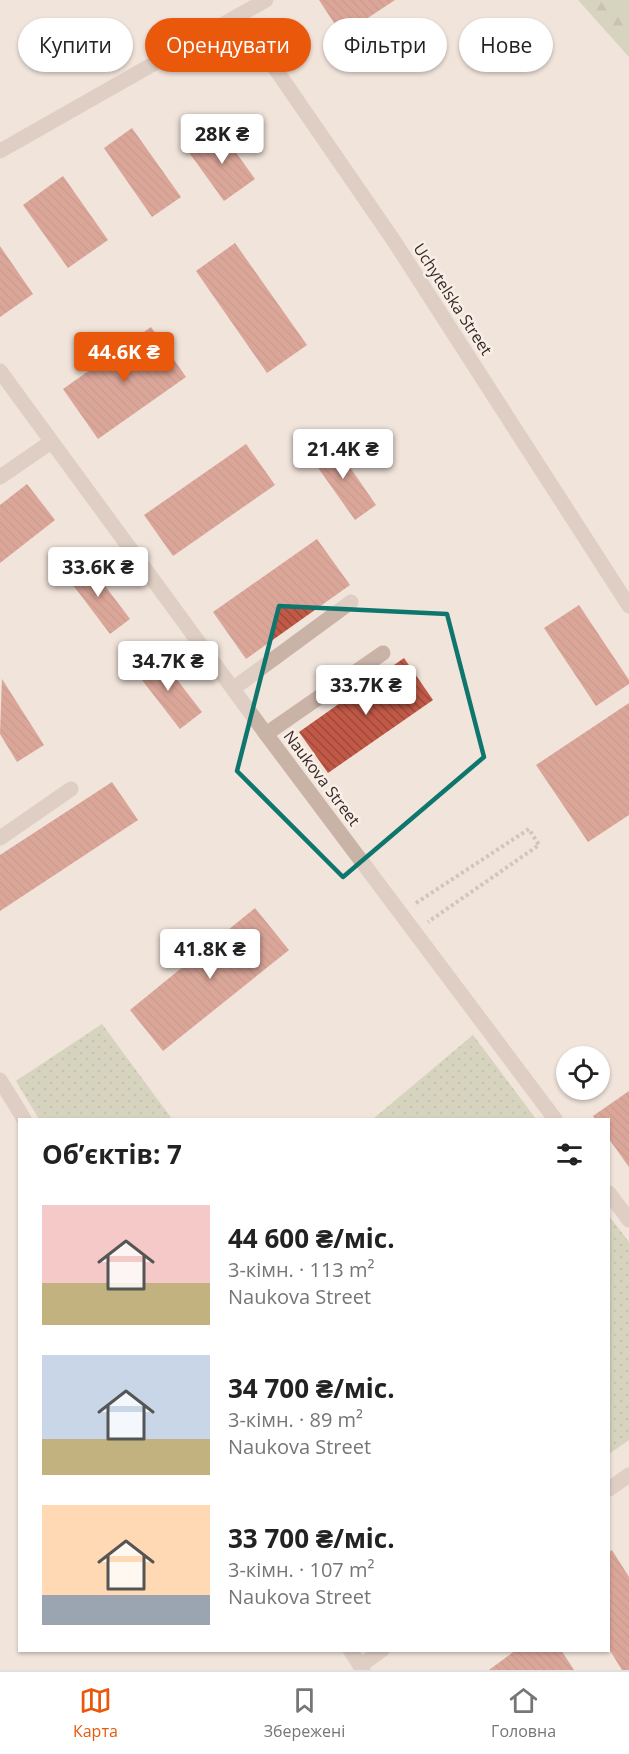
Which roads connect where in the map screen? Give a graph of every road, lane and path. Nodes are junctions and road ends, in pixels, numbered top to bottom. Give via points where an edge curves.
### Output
1 (266, 0) edge
2 (239, 16) junction
3 (0, 151) edge
4 (0, 371) edge
5 (51, 442) junction
6 (0, 477) edge
7 (351, 602) dead end
8 (629, 606) edge
9 (383, 653) dead end
10 (234, 687) junction
11 (266, 734) junction
12 (71, 789) dead end
13 (0, 838) edge
14 (401, 913) junction
15 (415, 931) junction
16 (0, 1080) edge
17 (23, 1118) edge
18 (554, 1118) edge
19 (610, 1194) edge
20 (629, 1220) edge
21 (629, 1475) edge
22 (610, 1488) edge
23 (351, 1652) edge
24 (380, 1652) edge
25 (361, 1668) edge

1 - 2 street
2 - 3 street
2 - 8 street, Uchytelska Street via 394,241
4 - 5 street, Naukova Street
5 - 6 street
5 - 10 street, Naukova Street
7 - 10 street
9 - 11 street
10 - 11 street, Naukova Street
11 - 14 street, Naukova Street
12 - 13 street
14 - 15 street, Naukova Street
14 - 15 path via 530,829 539,845
15 - 18 street, Naukova Street
16 - 17 street
19 - 20 street
21 - 22 street
23 - 25 street
24 - 25 street

